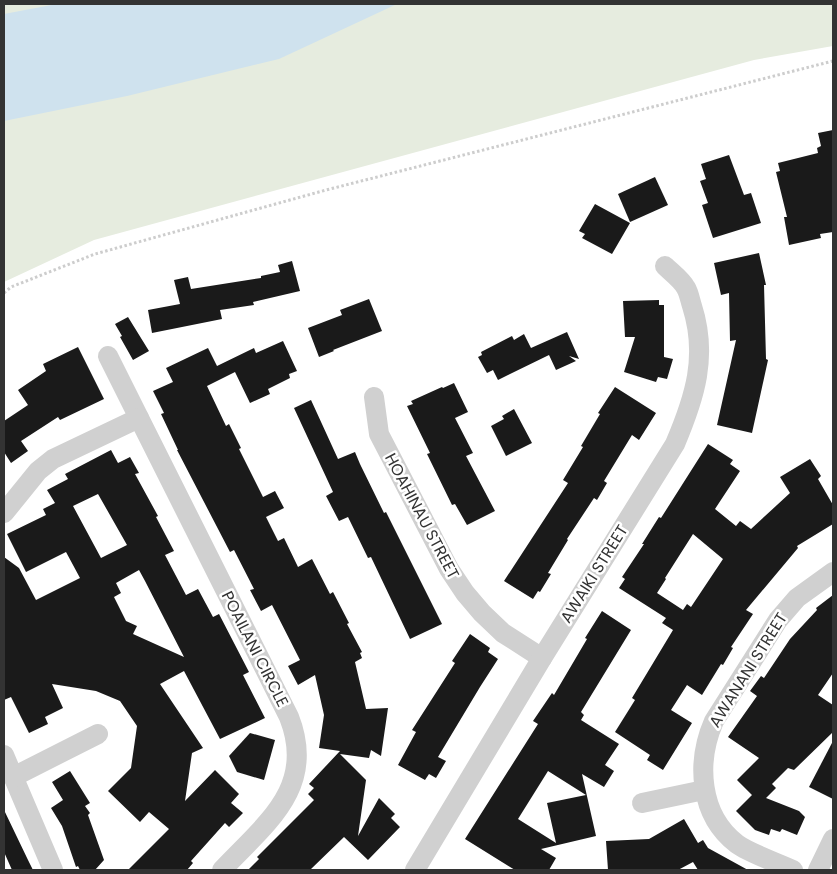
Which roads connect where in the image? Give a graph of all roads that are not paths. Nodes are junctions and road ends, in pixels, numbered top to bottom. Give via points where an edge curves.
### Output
1 (665, 266) dead end
2 (108, 356) dead end
3 (374, 397) dead end
4 (140, 418) junction
5 (4, 512) edge
6 (833, 572) edge
7 (542, 658) junction
8 (98, 734) dead end
9 (4, 756) edge
10 (13, 777) junction
11 (704, 790) junction
12 (642, 804) dead end
13 (833, 839) edge
14 (53, 870) edge
15 (222, 870) edge
16 (416, 870) edge
17 (793, 870) edge
18 (818, 870) edge

1 - 7 street, AWAIKI STREET via 686,287 697,322 697,382 690,410 675,444
2 - 4 street, POAILANI CIRCLE
3 - 7 street, HOAHINAU STREET via 379,434 448,569 482,613 503,632
4 - 5 street via 53,459 38,471
4 - 15 street, POAILANI CIRCLE via 296,734 297,766 291,789 282,805
6 - 11 street, AWANANI STREET via 797,598 778,620 714,721 704,751
7 - 16 street, AWAIKI STREET
8 - 10 street
9 - 10 street
10 - 14 street
11 - 12 street
11 - 17 street, AWANANI STREET via 716,819 738,844
13 - 18 street

